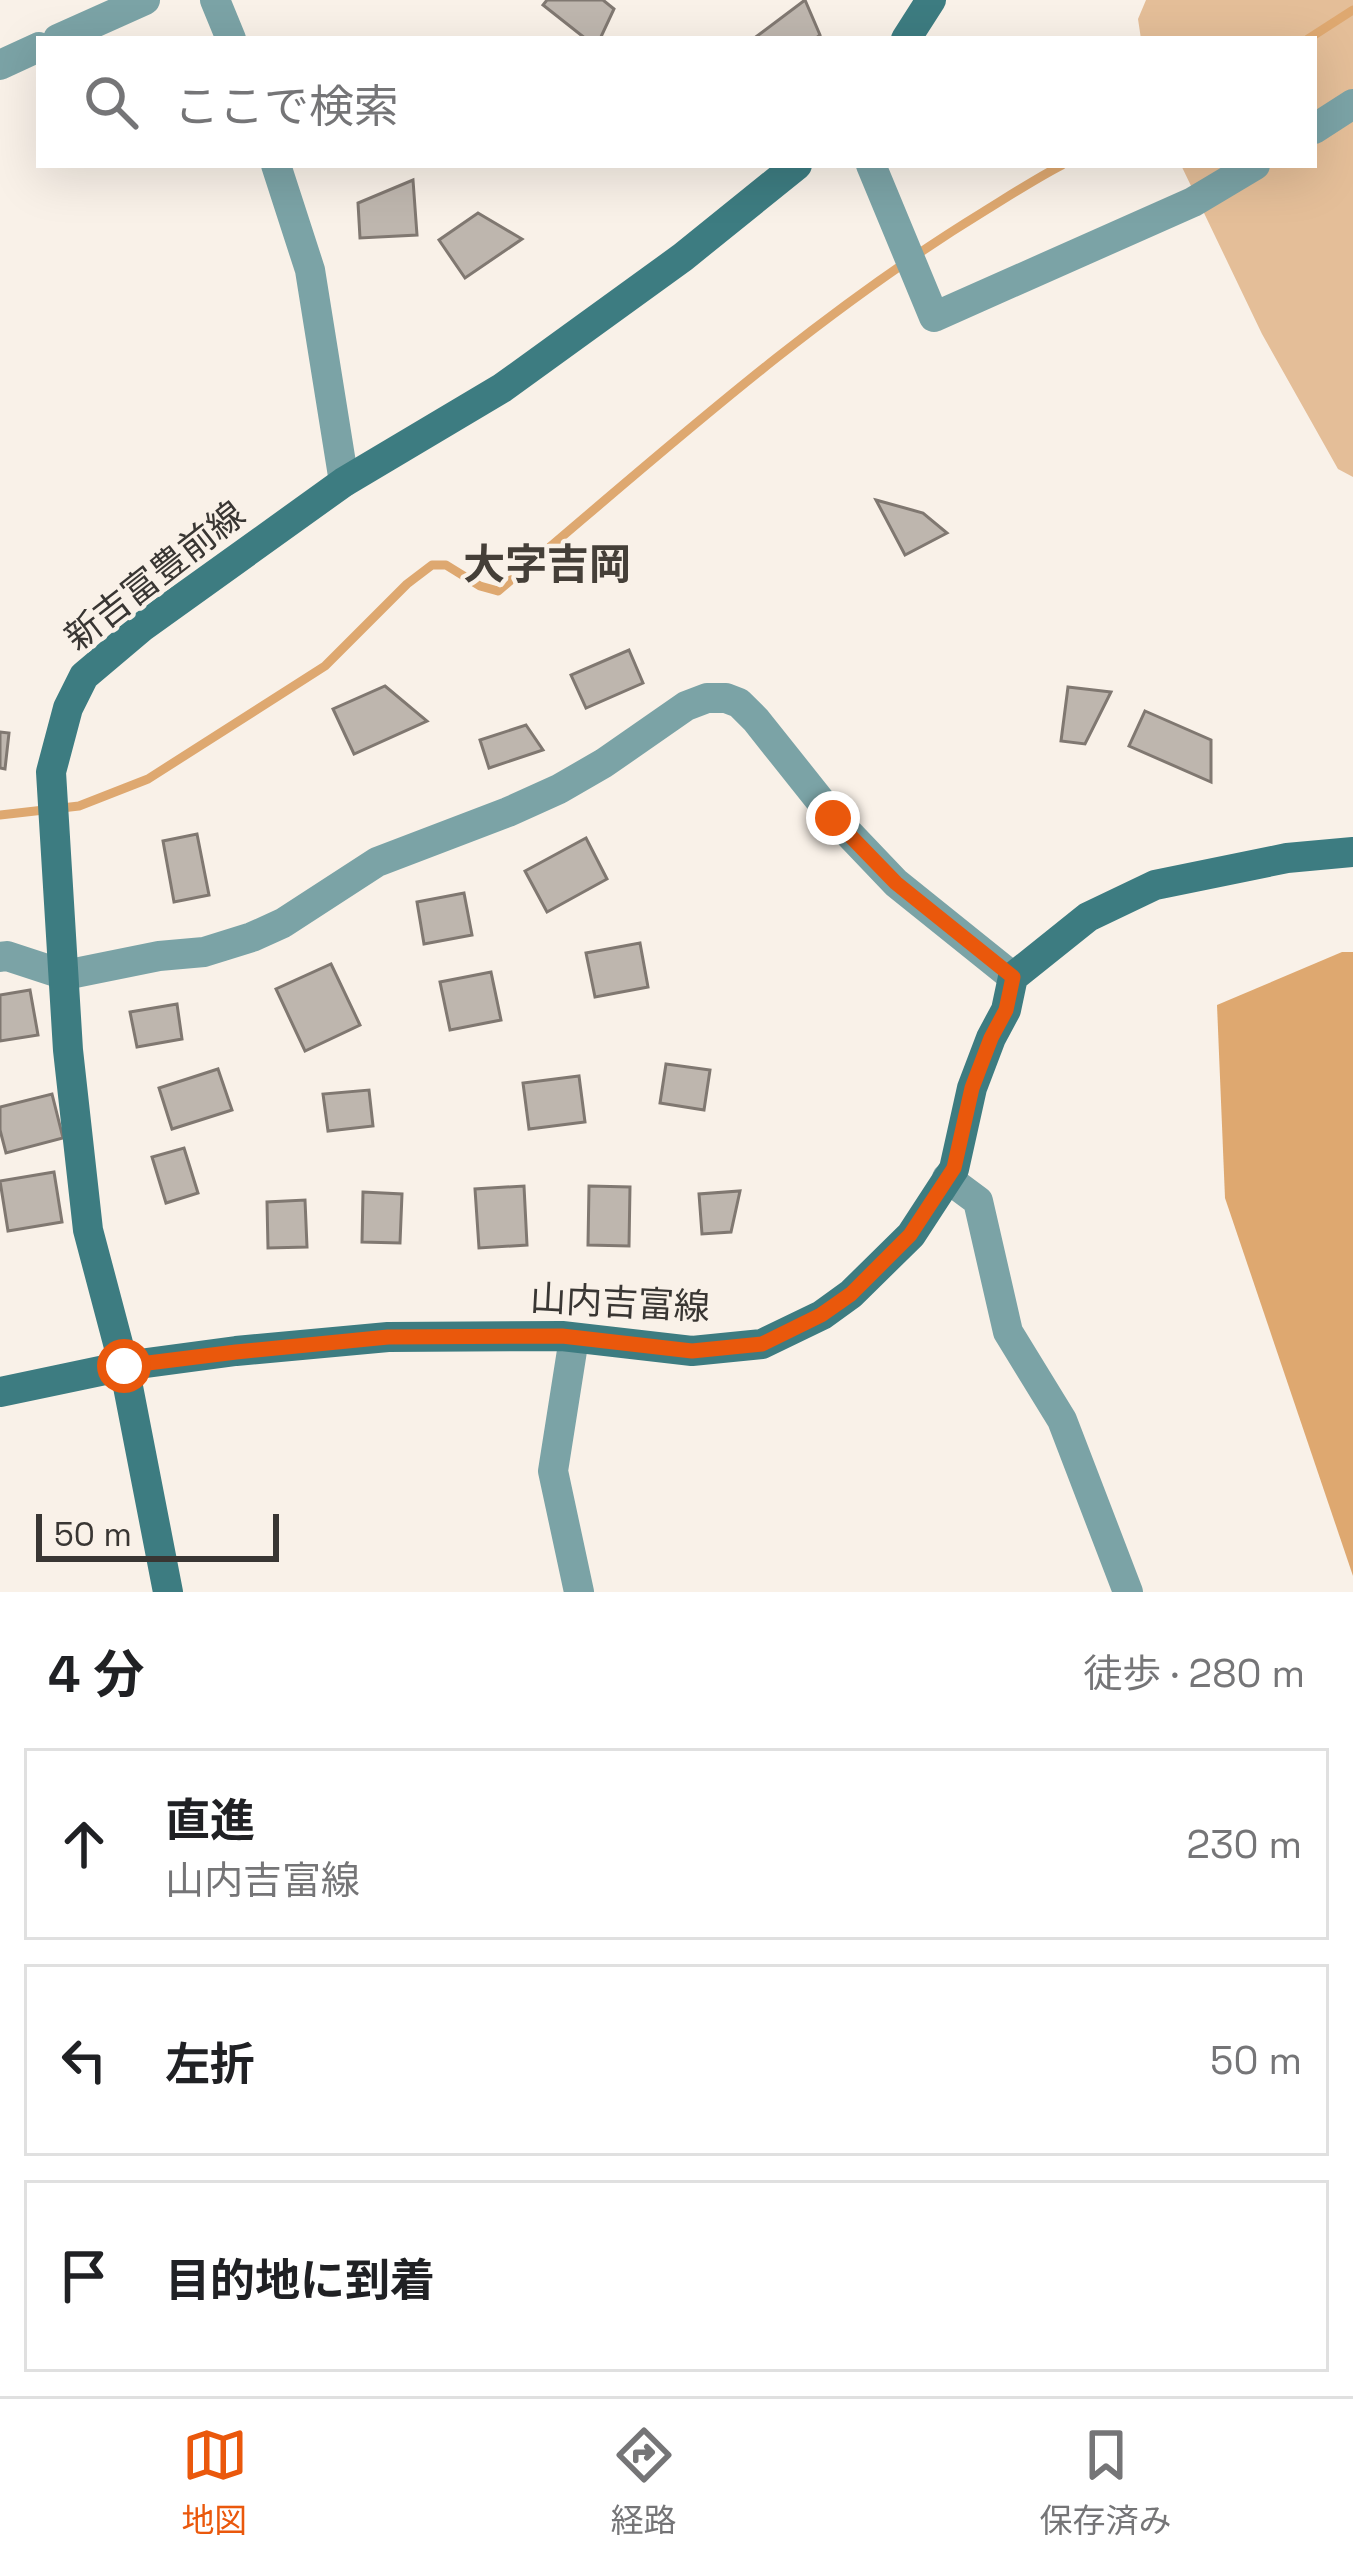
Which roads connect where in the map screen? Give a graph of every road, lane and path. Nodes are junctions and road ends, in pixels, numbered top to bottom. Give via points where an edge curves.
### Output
1 (145, 0) edge
2 (215, 0) edge
3 (931, 0) edge
4 (65, 36) edge
5 (230, 36) edge
6 (908, 36) edge
7 (36, 48) edge
8 (0, 65) edge
9 (1353, 104) edge
10 (1317, 127) edge
11 (278, 168) edge
12 (793, 168) edge
13 (872, 168) edge
14 (1250, 168) edge
15 (344, 482) junction
16 (1353, 851) edge
17 (0, 957) edge
18 (65, 975) junction
19 (1013, 977) junction
20 (947, 1178) junction
21 (574, 1338) junction
22 (124, 1366) junction
23 (0, 1392) edge
24 (168, 1592) edge
25 (579, 1592) edge
26 (1128, 1592) edge

1 - 4 street
2 - 5 street
3 - 6 main road
7 - 8 street
9 - 10 street
11 - 15 street via 310,270
12 - 15 main road, 新吉富豊前線 via 502,388
13 - 14 street via 934,316 1193,202
15 - 18 main road, 新吉富豊前線 via 84,676 51,772
16 - 19 main road via 1155,885 1088,917
17 - 18 street
18 - 19 street via 252,937 376,862 559,789 686,706 726,698 756,720 896,883
18 - 22 main road, 新吉富豊前線 via 88,1230
19 - 20 main road, 山内吉富線
20 - 21 main road, 山内吉富線 via 910,1235 851,1294 762,1344 692,1351
20 - 26 street via 978,1201 1008,1332 1062,1420
21 - 22 main road, 山内吉富線 via 388,1337
21 - 25 street via 553,1471
22 - 23 main road, 山内吉富線
22 - 24 main road, 新吉富豊前線

